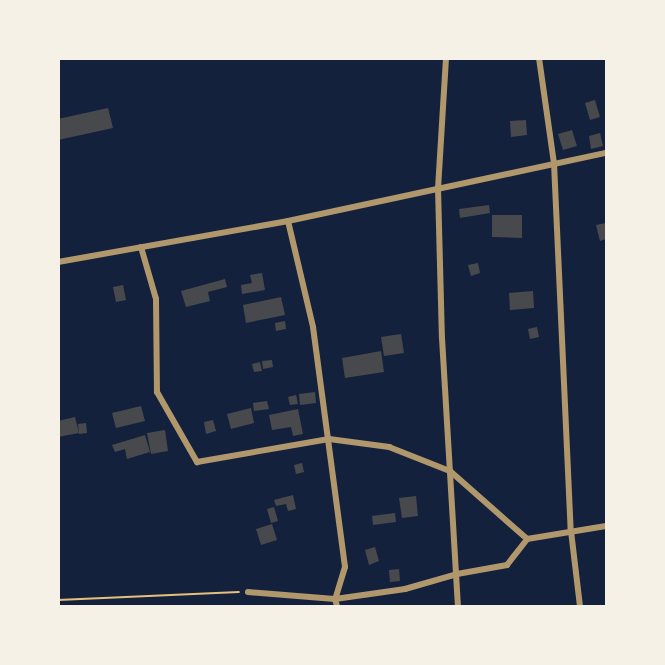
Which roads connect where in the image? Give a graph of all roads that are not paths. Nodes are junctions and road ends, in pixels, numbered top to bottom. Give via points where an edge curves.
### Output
1 (446, 58) edge
2 (539, 58) edge
3 (606, 153) edge
4 (554, 163) junction
5 (438, 188) junction
6 (288, 221) junction
7 (141, 248) junction
8 (58, 262) edge
9 (329, 439) junction
10 (450, 471) junction
11 (606, 526) edge
12 (571, 531) junction
13 (528, 539) junction
14 (457, 574) junction
15 (248, 592) road end
16 (336, 603) edge
17 (458, 606) edge
18 (580, 606) edge

1 - 5 street
2 - 4 street
3 - 4 street
4 - 5 street
4 - 12 street
5 - 6 street
5 - 10 street
6 - 7 street
6 - 9 street via 314,327
7 - 8 street
7 - 9 street via 156,300 157,392 197,462
9 - 10 street via 388,447
9 - 16 street via 345,567
10 - 13 street
10 - 14 street
11 - 12 street
12 - 13 street
12 - 18 street
13 - 14 street via 507,565
14 - 16 street
14 - 17 street
15 - 16 street

